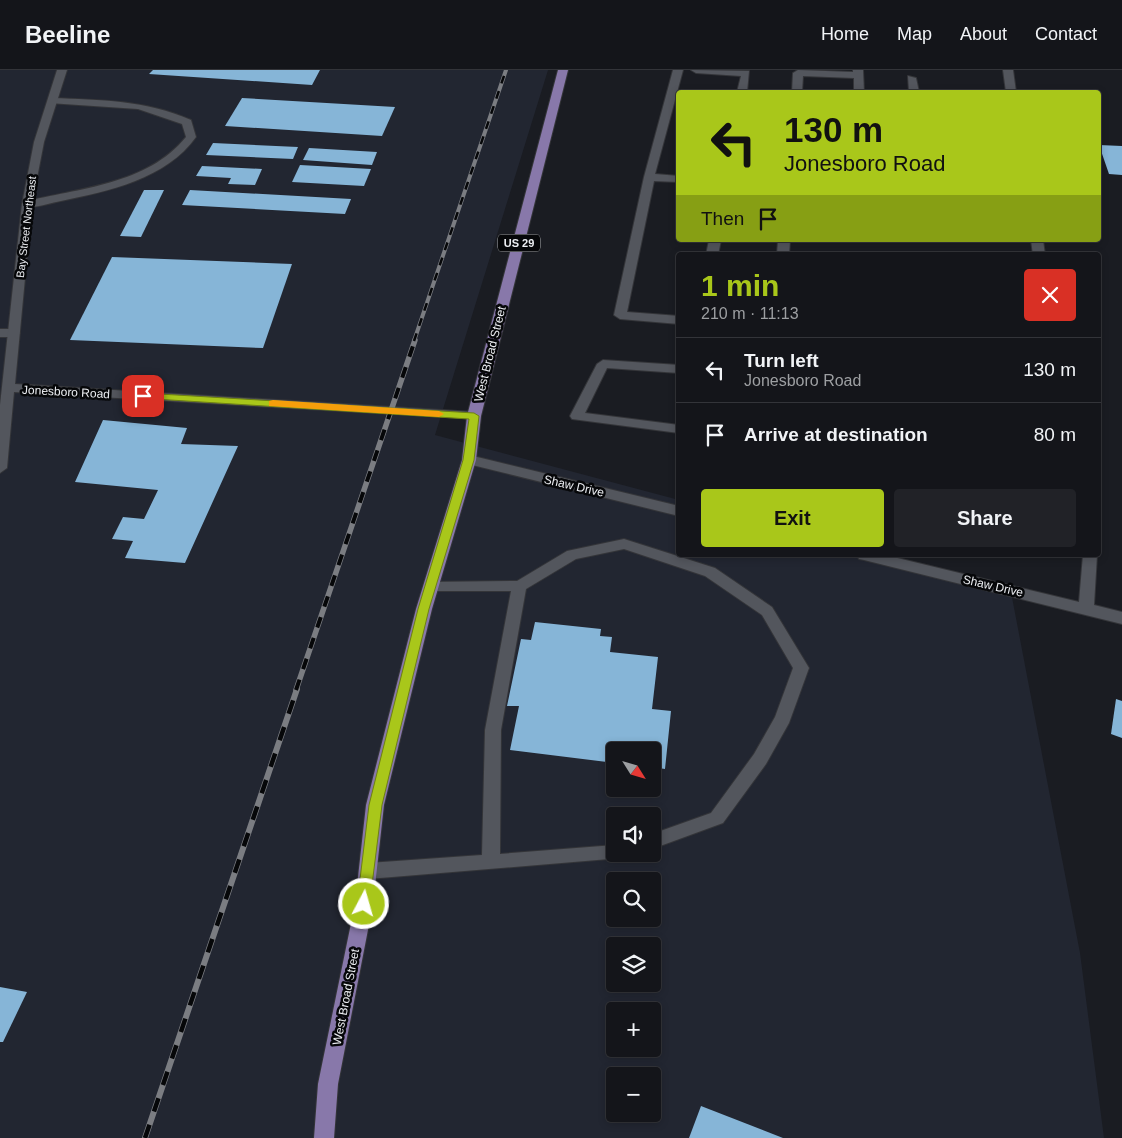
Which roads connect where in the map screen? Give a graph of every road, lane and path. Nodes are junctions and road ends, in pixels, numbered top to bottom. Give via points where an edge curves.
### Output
1 (62, 70) edge
2 (563, 70) edge
3 (678, 70) edge
4 (696, 70) edge
5 (1008, 70) edge
6 (798, 71) edge
7 (858, 72) edge
8 (912, 78) dead end
9 (742, 90) edge
10 (797, 90) edge
11 (859, 90) edge
12 (914, 90) edge
13 (1012, 90) edge
14 (52, 101) junction
15 (649, 177) junction
16 (676, 179) edge
17 (28, 204) junction
18 (676, 320) edge
19 (0, 333) edge
20 (14, 333) junction
21 (676, 369) edge
22 (4, 390) edge
23 (474, 416) junction
24 (676, 429) edge
25 (468, 460) junction
26 (0, 468) edge
27 (676, 510) edge
28 (872, 557) edge
29 (1090, 557) edge
30 (431, 586) junction
31 (519, 586) junction
32 (1086, 608) junction
33 (1122, 618) edge
34 (661, 839) edge
35 (606, 854) edge
36 (491, 861) junction
37 (368, 871) junction
38 (324, 1138) edge

1 - 14 street, Bay Street Northeast
2 - 23 main road, West Broad Street / US 29
3 - 15 street
4 - 9 street via 746,73
5 - 13 street
6 - 7 street
6 - 10 street
7 - 11 street
8 - 12 street
14 - 17 street, Bay Street Northeast via 39,142
14 - 17 street via 136,105 167,112 187,122 191,137 184,149 163,166 81,193
15 - 16 street
15 - 18 street via 620,316
17 - 20 street, Bay Street Northeast
19 - 20 street
20 - 22 street, Bay Street Northeast
21 - 24 street via 603,364 577,416
22 - 23 street, Jonesboro Road
22 - 26 street, Jonesboro Road
23 - 25 main road, West Broad Street / US 29
25 - 27 street, Shaw Drive
25 - 30 main road, West Broad Street / US 29
28 - 32 street, Shaw Drive
29 - 32 street
30 - 31 street
30 - 37 main road, West Broad Street / US 29 via 375,805
31 - 34 street via 572,555 624,544 710,572 767,611 801,668 779,726 760,759 717,818
31 - 36 street via 493,730
32 - 33 street, Shaw Drive
35 - 36 street
36 - 37 street
37 - 38 main road, West Broad Street / US 29 via 328,1084

